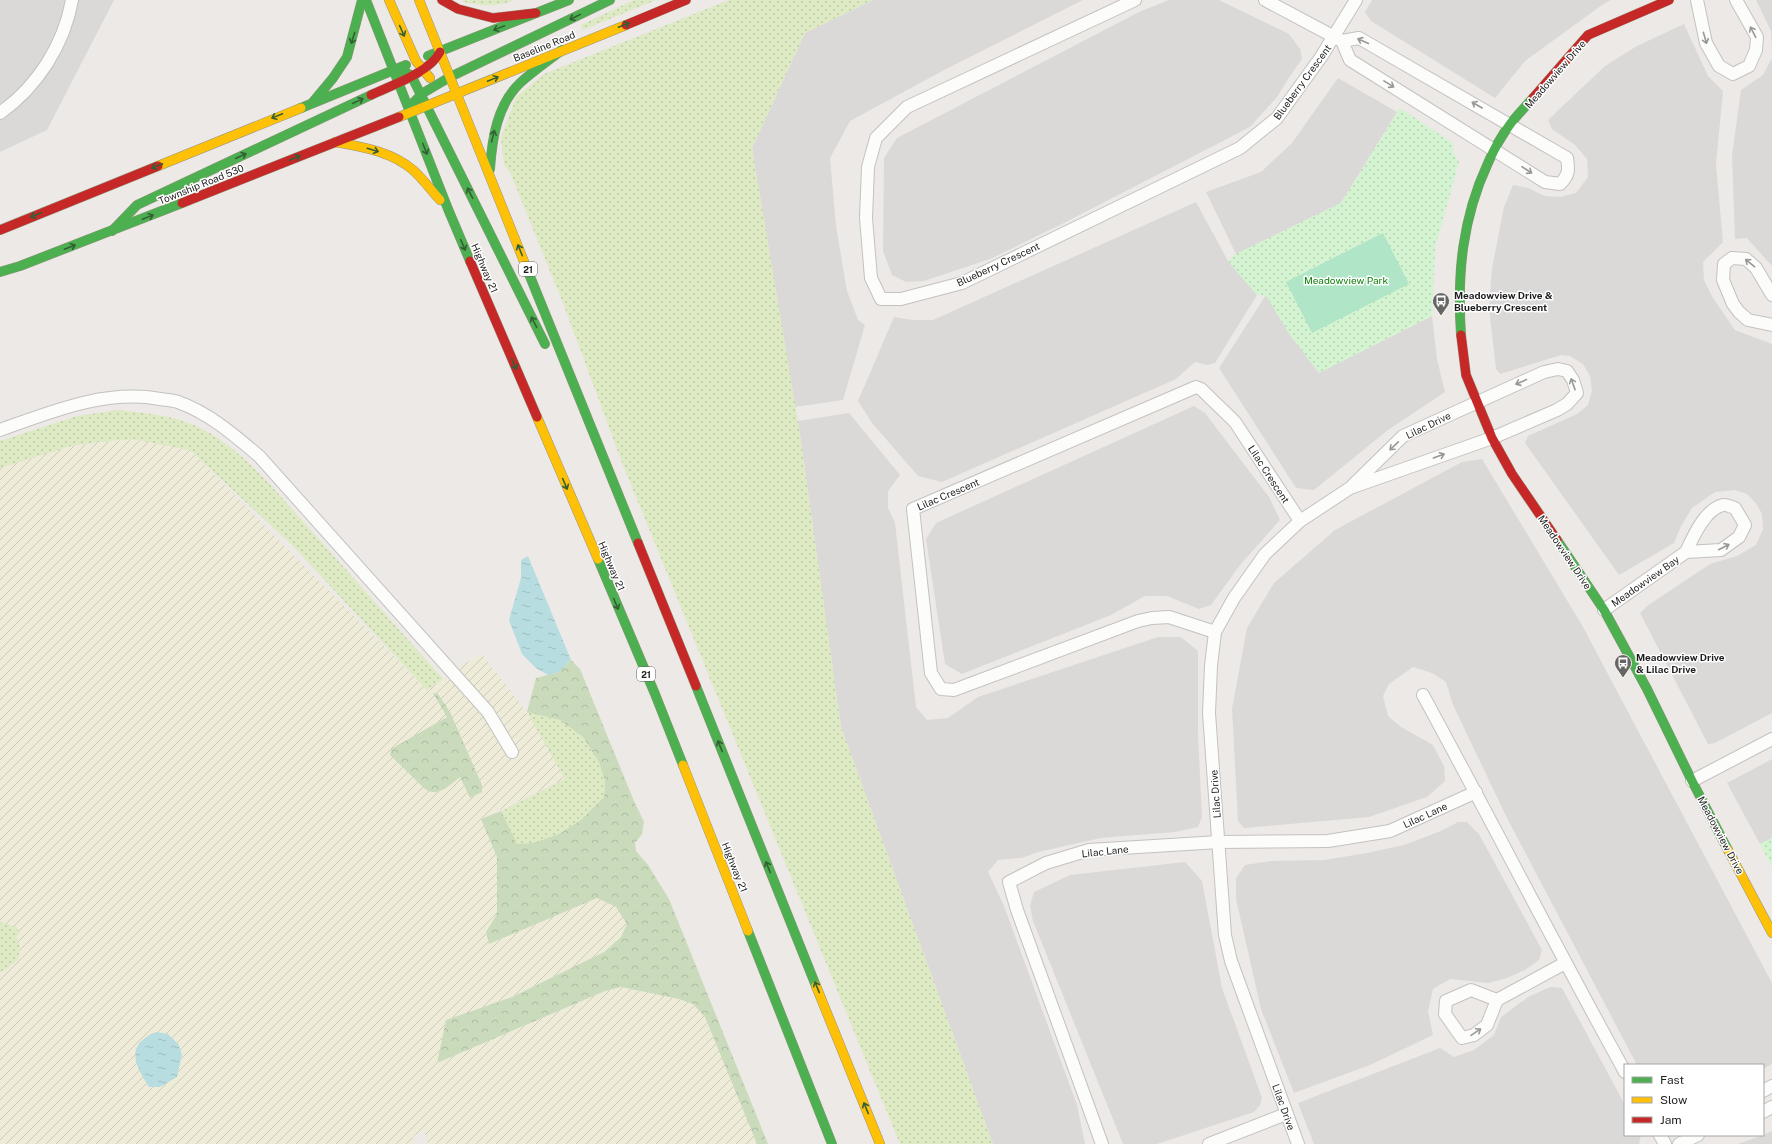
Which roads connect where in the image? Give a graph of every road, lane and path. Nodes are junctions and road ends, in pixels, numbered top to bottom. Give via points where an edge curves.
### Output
1 (72, 0) edge
2 (362, 0) edge
3 (366, 0) edge
4 (389, 0) edge
5 (419, 0) edge
6 (442, 0) edge
7 (569, 0) edge
8 (610, 0) edge
9 (686, 0) edge
10 (1136, 0) edge
11 (1266, 0) edge
12 (1356, 0) edge
13 (1669, 0) edge
14 (1697, 0) edge
15 (1736, 0) edge
16 (536, 13) junction
17 (1338, 39) junction
18 (562, 50) junction
19 (440, 52) junction
20 (416, 61) junction
21 (393, 70) junction
22 (423, 70) junction
23 (411, 75) junction
24 (450, 77) junction
25 (397, 81) junction
26 (437, 85) junction
27 (457, 94) junction
28 (421, 95) junction
29 (313, 102) junction
30 (427, 106) junction
31 (0, 113) edge
32 (410, 113) junction
33 (1510, 124) junction
34 (335, 142) junction
35 (1494, 150) junction
36 (490, 175) junction
37 (448, 209) junction
38 (0, 230) edge
39 (112, 231) junction
40 (0, 272) edge
41 (1772, 295) edge
42 (1772, 325) edge
43 (565, 364) junction
44 (1477, 402) junction
45 (0, 430) edge
46 (1492, 438) junction
47 (1350, 488) junction
48 (1300, 521) junction
49 (1686, 552) junction
50 (1604, 610) junction
51 (1215, 632) junction
52 (1422, 694) dead end
53 (1772, 739) edge
54 (512, 752) dead end
55 (1692, 781) junction
56 (1476, 792) junction
57 (1219, 842) junction
58 (1772, 933) edge
59 (1565, 964) junction
60 (1497, 1000) junction
61 (1624, 1070) edge
62 (1286, 1114) junction
63 (1696, 1136) edge
64 (832, 1144) edge
65 (880, 1144) edge
66 (1102, 1144) edge
67 (1209, 1144) edge
68 (1298, 1144) edge
69 (1679, 1144) edge

1 - 31 street via 56,49 16,102
2 -> 29 main road via 347,56
3 - 21 main road, Highway 21 / 21
4 -> 20 main road
5 - 19 main road, 21
6 - 16 main road via 458,9 493,18
7 - 16 main road
8 -> 24 main road
18 -> 9 main road, Baseline Road
10 - 17 street, Blueberry Crescent via 908,107 876,138 868,167 866,218 871,278 881,299 901,299 962,283 1240,148 1277,118 1321,57
11 - 17 street, Blueberry Crescent
12 - 17 street, Blueberry Crescent
13 - 33 main road, Meadowview Drive via 1588,35
14 -> 15 street via 1706,43 1719,66 1733,74 1749,66 1756,50 1757,37
16 -> 19 main road
33 -> 17 street, Blueberry Crescent via 1360,38
17 -> 35 street, Blueberry Crescent via 1350,60
27 -> 18 main road, Baseline Road
36 -> 18 main road via 492,139 509,96 520,83
19 - 20 main road
19 - 22 main road via 436,60
19 - 24 main road, 21
20 - 21 main road
20 - 22 main road
21 - 23 main road via 405,71
21 - 25 main road, Highway 21 / 21
21 - 29 main road
22 - 23 main road
22 - 26 main road
23 - 25 main road
23 - 28 main road
24 - 26 main road
24 - 27 main road, 21
25 - 32 main road, Highway 21 / 21
39 -> 25 main road via 138,205
26 - 27 main road
26 - 28 main road
27 - 30 main road, Baseline Road
27 - 36 main road, 21
28 - 30 main road
28 - 32 main road via 412,104
29 -> 38 main road
30 - 32 main road, Baseline Road
43 -> 30 main road via 546,345
32 - 34 main road, Township Road 530
32 -> 37 main road, Highway 21 / 21
33 - 35 main road, Meadowview Drive
35 -> 33 street via 1545,182 1560,184 1567,177 1567,158
34 -> 37 main road via 372,149 392,156 413,170
39 -> 34 main road, Township Road 530
35 - 44 main road, Meadowview Drive via 1477,188 1466,225 1461,264 1461,334 1466,375
43 -> 36 main road, 21
37 -> 64 main road, Highway 21 / 21 via 655,694
40 -> 39 main road, Township Road 530
41 -> 42 street via 1756,268 1746,259 1732,258 1724,264 1723,280 1739,312 1748,320
65 -> 43 main road, 21
44 - 46 main road, Meadowview Drive
46 -> 44 street, Lilac Drive via 1567,404 1576,393 1573,380 1567,371 1558,369 1544,372
44 -> 47 street, Lilac Drive via 1403,436
45 - 54 street via 73,405 130,396 177,402 207,416 259,456 488,712
47 -> 46 street, Lilac Drive
46 - 50 main road, Meadowview Drive via 1512,474
47 - 48 street, Lilac Drive
48 - 51 street, Lilac Drive via 1265,554 1234,598
48 - 51 street, Lilac Crescent via 1235,422 1196,387 913,509 931,673 941,689 954,690 1152,618 1169,617
49 -> 49 street, Meadowview Bay via 1721,550 1739,538 1745,525 1735,508 1724,505 1716,508 1705,518
49 - 50 street, Meadowview Bay
50 - 55 main road, Meadowview Drive via 1647,688
51 - 57 street, Lilac Drive via 1210,666 1209,713
52 - 56 street
53 - 55 street
55 - 58 main road, Meadowview Drive
56 - 57 street, Lilac Lane via 1390,831 1328,841
56 - 59 street
57 - 62 street, Lilac Drive via 1225,934 1231,961
57 - 66 street, Lilac Lane via 1089,850 1046,863 1009,882
59 - 60 street
59 - 61 street
60 -> 60 street via 1471,990 1446,1001 1445,1014 1462,1038 1474,1036 1486,1025
62 - 67 street
62 - 68 street, Lilac Drive
63 - 69 street

